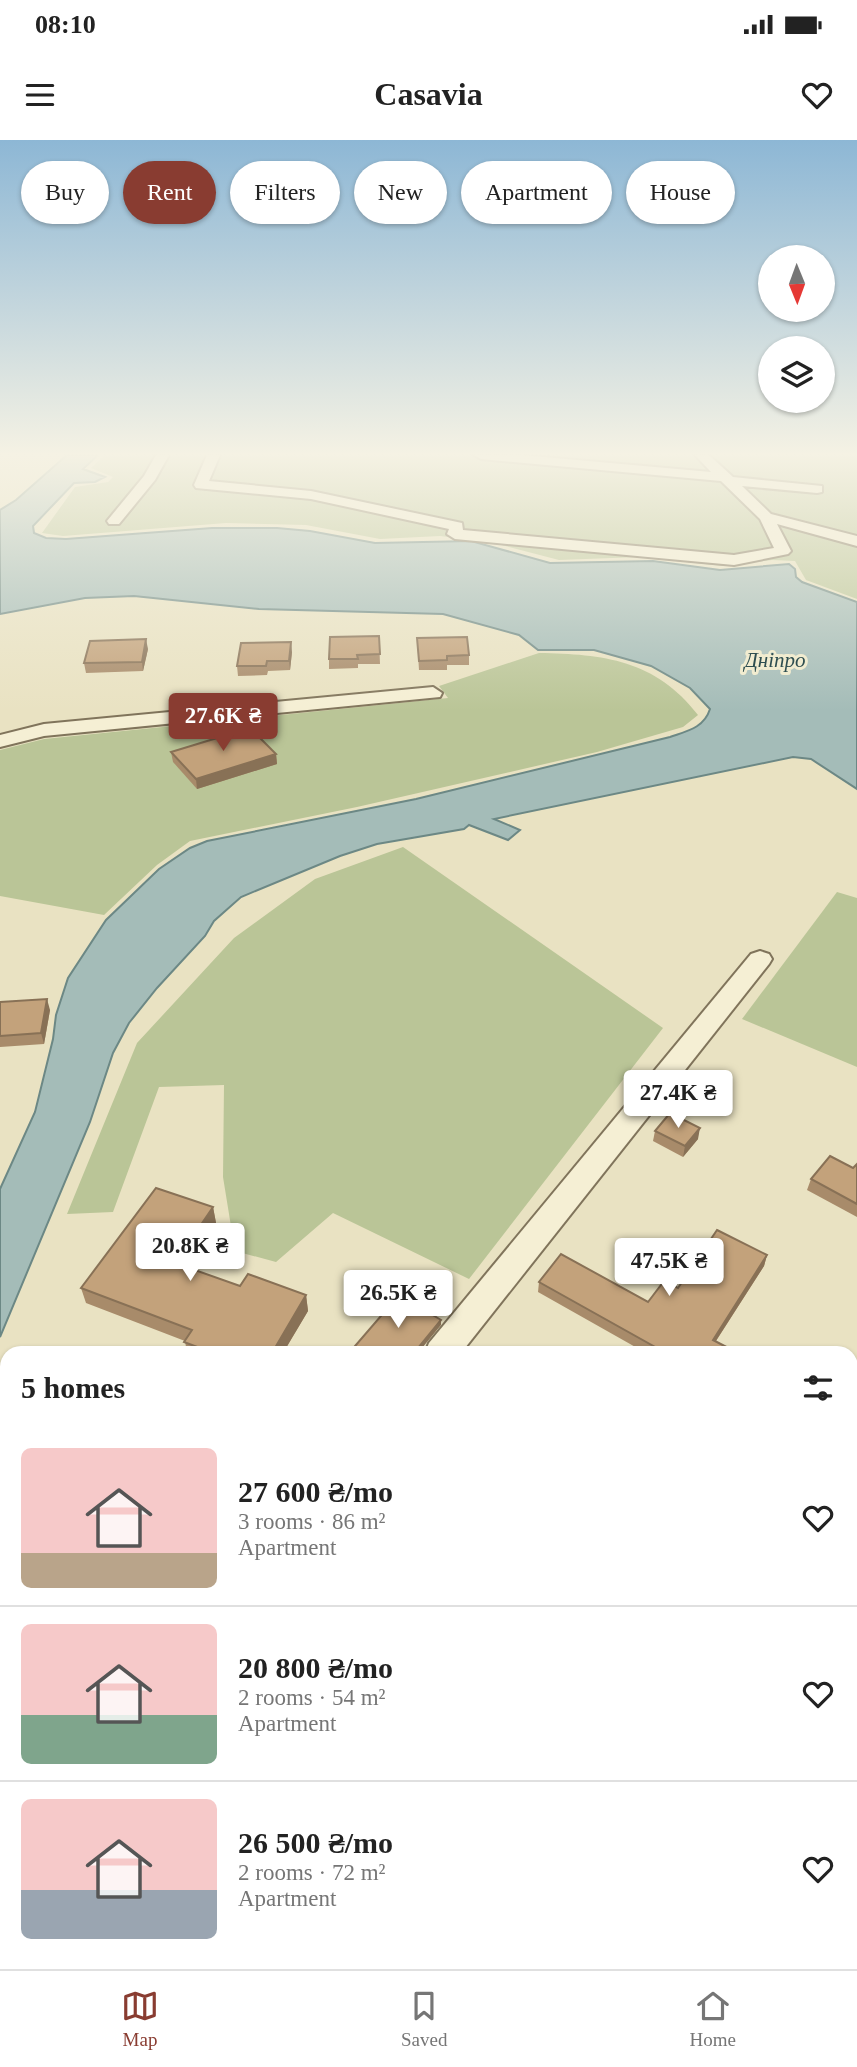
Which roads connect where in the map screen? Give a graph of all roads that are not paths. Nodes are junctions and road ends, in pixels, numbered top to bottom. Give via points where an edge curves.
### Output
1 (526, 540) edge
2 (778, 540) edge
3 (433, 692) dead end
4 (0, 741) edge
5 (760, 959) dead end
6 (447, 1346) edge

1 - 2 street via 734,559 783,551
3 - 4 street via 44,730
5 - 6 lane

